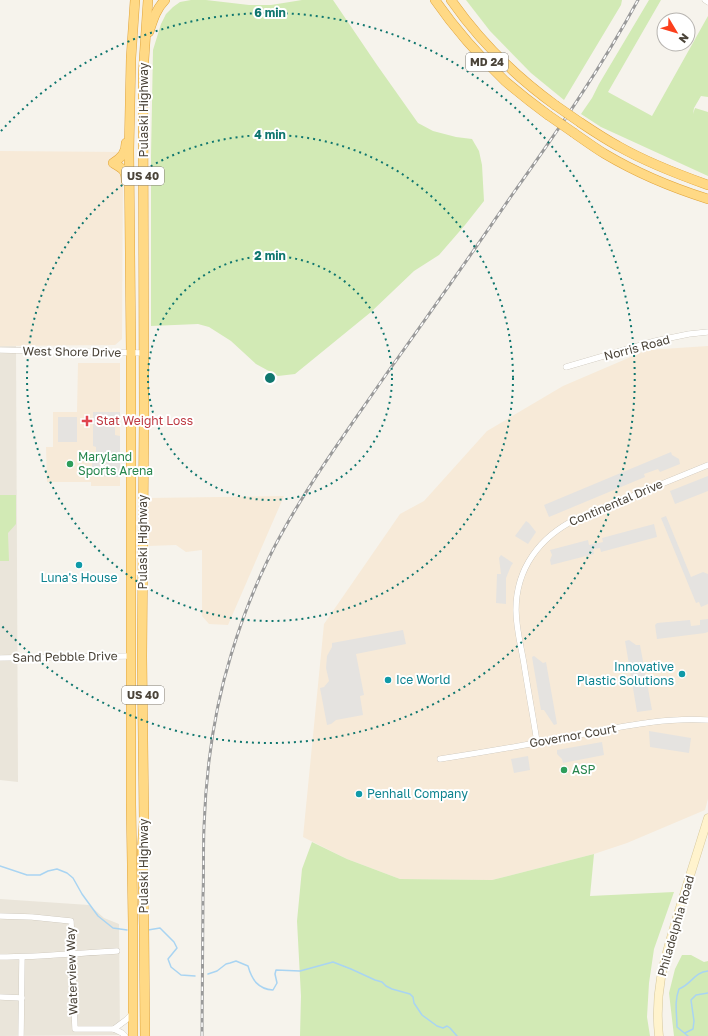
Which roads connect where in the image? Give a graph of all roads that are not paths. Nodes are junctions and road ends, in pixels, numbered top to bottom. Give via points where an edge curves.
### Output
1 (135, 0) edge
2 (148, 0) edge
3 (165, 0) edge
4 (451, 0) edge
5 (705, 0) edge
6 (435, 1) edge
7 (708, 2) edge
8 (145, 47) junction
9 (130, 97) junction
10 (708, 185) edge
11 (708, 199) edge
12 (130, 208) junction
13 (708, 332) edge
14 (0, 350) edge
15 (131, 353) junction
16 (144, 353) junction
17 (566, 367) dead end
18 (708, 465) edge
19 (130, 656) junction
20 (0, 658) edge
21 (708, 720) edge
22 (537, 742) junction
23 (440, 759) dead end
24 (708, 818) edge
25 (0, 916) edge
26 (117, 951) dead end
27 (72, 953) junction
28 (0, 957) edge
29 (22, 957) junction
30 (0, 997) edge
31 (22, 998) junction
32 (133, 1013) junction
33 (114, 1029) junction
34 (21, 1036) edge
35 (125, 1036) edge
36 (133, 1036) edge
37 (145, 1036) edge
38 (659, 1036) edge

1 - 9 highway, Pulaski Highway / US 40 via 130,58
2 - 8 highway, Pulaski Highway / US 40
3 - 8 highway via 155,14
4 - 10 highway, MD 24, bridge via 485,42 528,84 555,105 617,146 665,169
5 - 7 street
6 - 11 highway, MD 24, bridge via 487,63 548,115 604,153 642,174
8 - 16 highway, Pulaski Highway / US 40
9 - 12 highway, Pulaski Highway / US 40
9 - 12 highway via 126,109 126,149 113,163 126,174 126,203
12 - 15 highway, Pulaski Highway / US 40
13 - 17 street, Norris Road via 655,341
14 - 15 street, West Shore Drive
15 - 16 street, West Shore Drive
15 - 19 highway, Pulaski Highway / US 40
16 - 37 highway, Pulaski Highway / US 40 via 142,849
18 - 22 street, Continental Drive via 564,525 542,543 528,562 519,585 516,610
19 - 20 street, Sand Pebble Drive
19 - 32 highway, Pulaski Highway / US 40
21 - 22 street, Governor Court via 673,719 646,722
22 - 23 street, Governor Court
24 - 38 main road, Philadelphia Road via 662,967 658,993
25 - 27 street, Waterview Way via 71,921
26 - 27 street
27 - 29 street
27 - 33 street, Waterview Way via 75,1029
28 - 29 street
29 - 31 street
30 - 31 street
31 - 34 street
32 - 33 street
32 - 36 highway, Pulaski Highway / US 40
33 - 35 street

